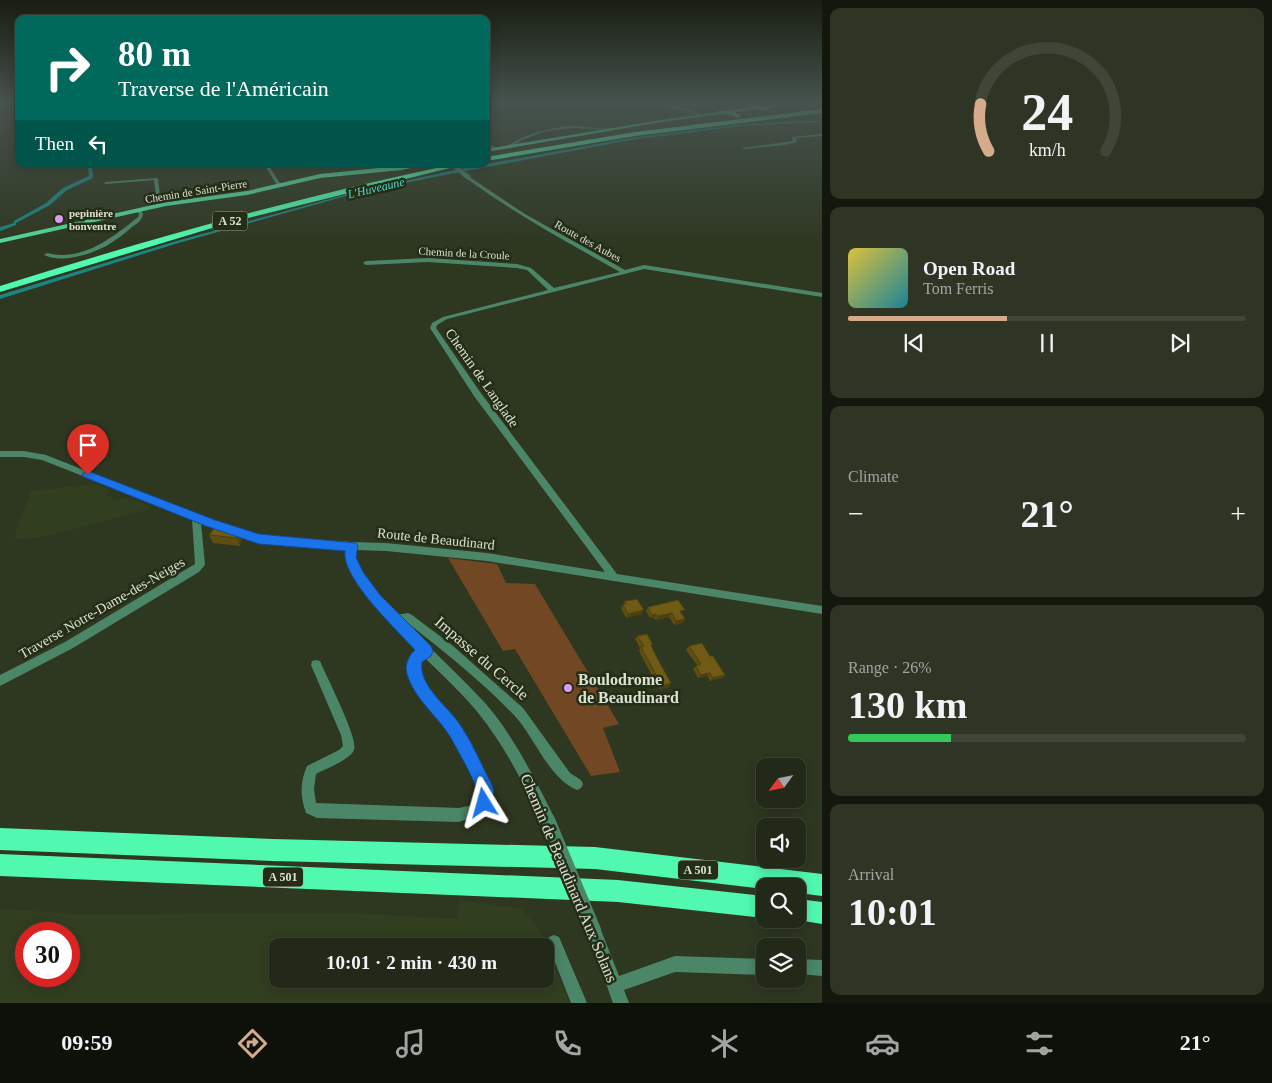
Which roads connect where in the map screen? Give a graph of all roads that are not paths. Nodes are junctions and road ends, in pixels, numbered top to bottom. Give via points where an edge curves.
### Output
1 (533, 150) edge
2 (537, 150) edge
3 (490, 157) edge
4 (490, 157) edge
5 (268, 167) edge
6 (406, 167) edge
7 (434, 167) edge
8 (450, 167) edge
9 (456, 167) edge
10 (106, 183) dead end
11 (280, 186) junction
12 (159, 206) junction
13 (138, 210) junction
14 (0, 241) edge
15 (47, 255) dead end
16 (366, 263) dead end
17 (623, 271) junction
18 (0, 284) edge
19 (0, 289) edge
20 (552, 290) junction
21 (822, 295) edge
22 (0, 454) edge
23 (196, 517) junction
24 (352, 546) junction
25 (615, 578) junction
26 (822, 610) edge
27 (394, 620) junction
28 (426, 651) junction
29 (316, 664) dead end
30 (0, 681) edge
31 (577, 784) dead end
32 (0, 839) edge
33 (0, 865) edge
34 (822, 885) edge
35 (756, 906) edge
36 (806, 911) edge
37 (822, 913) edge
38 (554, 942) dead end
39 (756, 967) edge
40 (806, 968) edge
41 (822, 968) edge
42 (615, 984) junction
43 (578, 1003) edge
44 (621, 1003) edge

1 - 4 highway
2 - 3 highway
5 - 11 street
6 - 11 main road, Chemin de Saint-Pierre via 328,175
7 - 18 highway, A 52 via 277,204
8 - 19 highway, A 52 via 282,206
9 - 17 street, Route des Aubes, bridge via 516,212
10 - 12 street via 156,179
11 - 12 main road, Chemin de Saint-Pierre
12 - 13 main road, Chemin de Saint-Pierre
13 - 14 main road, Chemin de Saint-Pierre
13 - 15 street via 140,218 108,243 64,256
16 - 20 street, Chemin de la Croule via 428,260 517,266 529,269
17 - 20 street, Chemin de Langlade
17 - 21 street, Route des Aubes via 652,267
20 - 25 street, Chemin de Langlade via 444,318 433,328 477,394
22 - 23 street, Route de Beaudinard via 43,457
23 - 24 street, Route de Beaudinard via 259,539
23 - 30 street, Traverse Notre-Dame-des-Neiges via 200,565 196,569 69,645
24 - 25 street, Route de Beaudinard via 487,557
24 - 27 street, Chemin de Beaudinard Aux Solans via 350,557 359,575
25 - 26 street, Route de Beaudinard
27 - 28 street, Chemin de Beaudinard Aux Solans
27 - 31 street, Impasse du Cercle via 408,618 413,621 501,694 519,712 566,777
28 - 29 street via 416,658 413,672 421,688 456,732 486,791 479,809 459,815 317,811 311,808 308,802 311,770 350,748
28 - 42 street, Chemin de Beaudinard Aux Solans, bridge via 482,709 527,776
32 - 34 highway, A 501 via 595,858
33 - 35 highway, A 501 via 618,891
36 - 37 highway
38 - 43 street
39 - 42 street via 675,964
40 - 41 street
42 - 44 street, Chemin de Beaudinard Aux Solans

